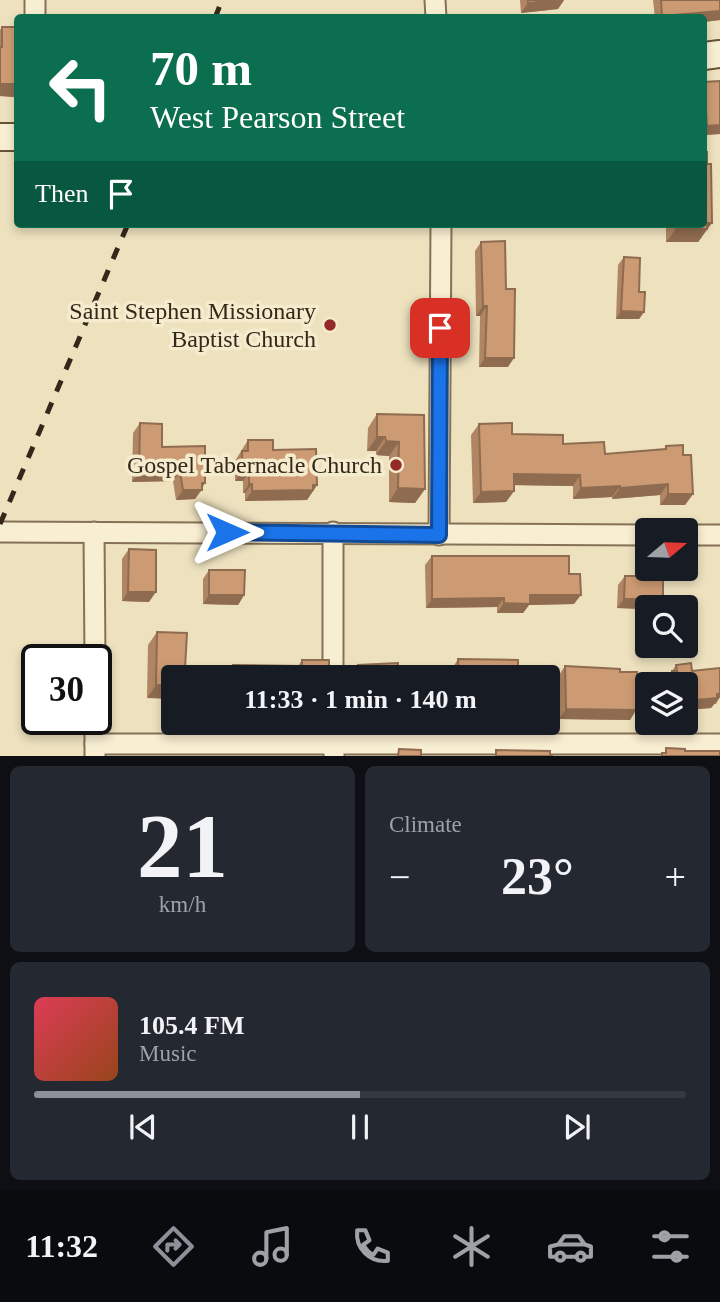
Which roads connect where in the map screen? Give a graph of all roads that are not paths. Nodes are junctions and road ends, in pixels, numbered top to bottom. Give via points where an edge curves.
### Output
1 (441, 228) edge
2 (94, 531) junction
3 (0, 532) edge
4 (333, 532) junction
5 (439, 535) junction
6 (635, 535) edge
7 (698, 535) edge
8 (720, 535) edge
9 (95, 644) edge
10 (334, 665) edge
11 (720, 744) edge
12 (95, 750) edge
13 (334, 750) edge

1 - 5 street
2 - 3 street
2 - 4 street
2 - 9 street
4 - 5 street
4 - 10 street
5 - 6 street
7 - 8 street
11 - 13 street
12 - 13 street

